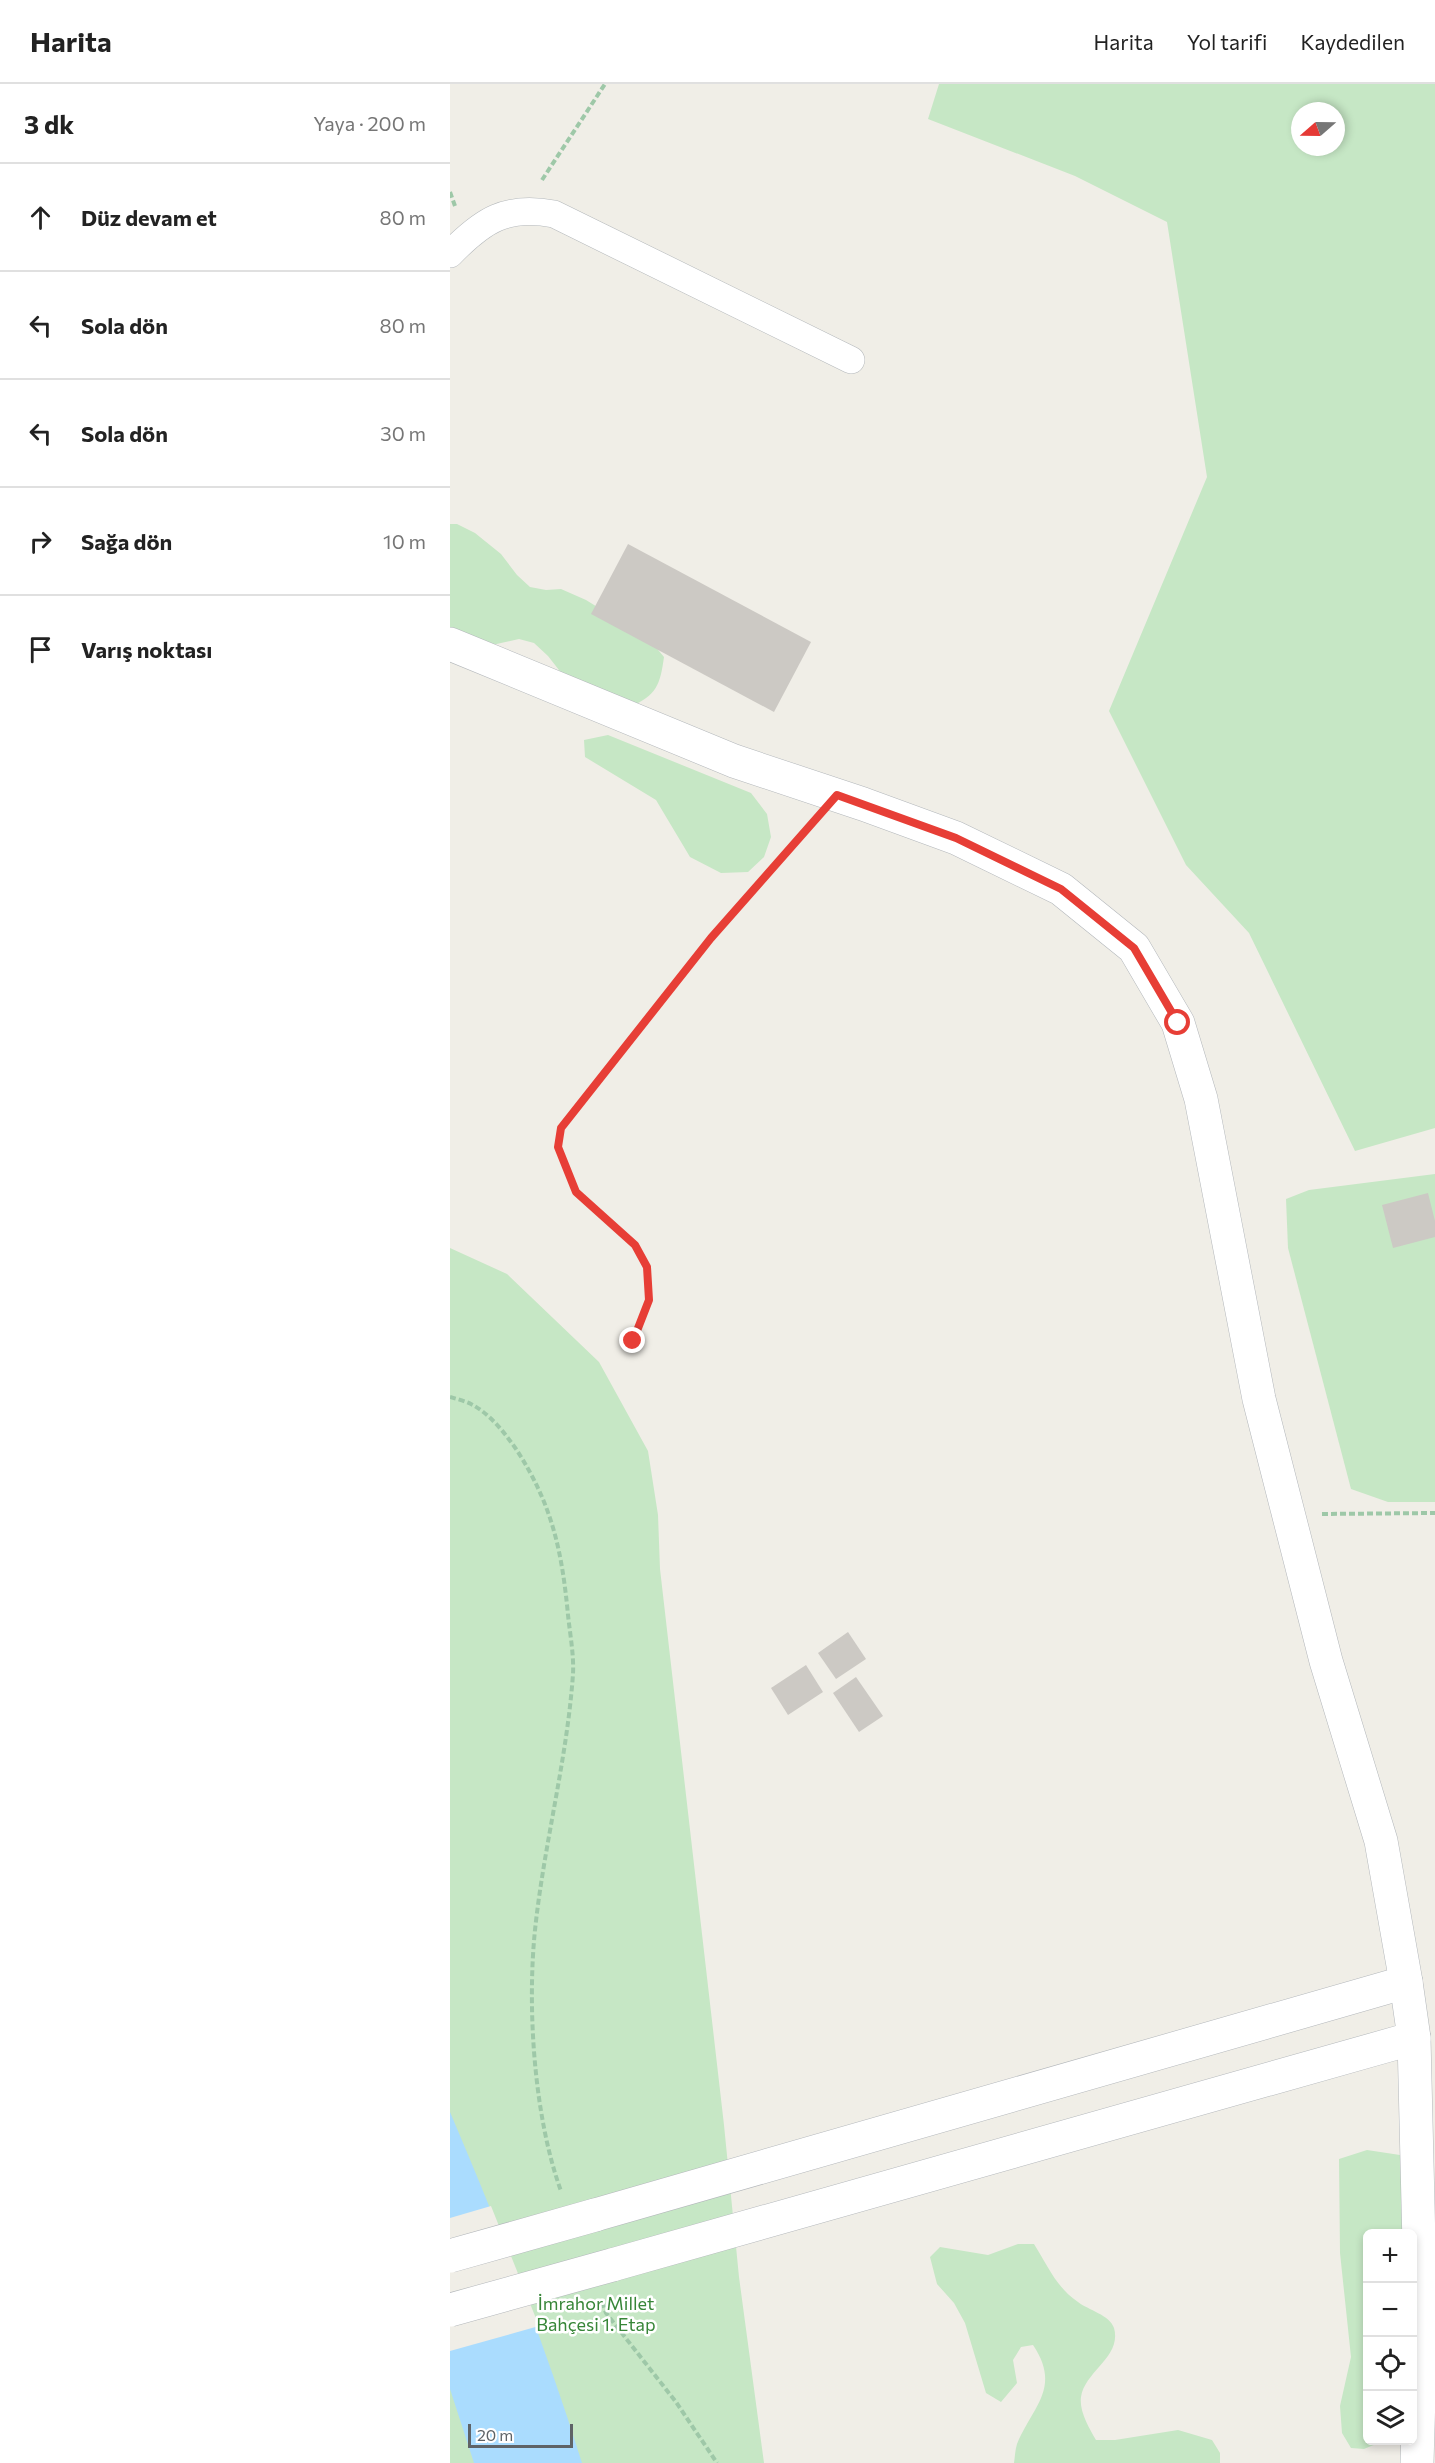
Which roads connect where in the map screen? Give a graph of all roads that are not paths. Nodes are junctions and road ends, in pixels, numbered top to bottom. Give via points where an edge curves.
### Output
1 (450, 254) edge
2 (851, 360) dead end
3 (450, 644) edge
4 (1406, 1982) junction
5 (1414, 2038) junction
6 (450, 2256) edge
7 (450, 2310) edge
8 (1416, 2463) edge

1 - 2 street via 501,214 554,214
3 - 4 street via 734,761 956,838 1061,889 1134,948 1178,1023 1201,1099 1259,1399 1326,1661 1381,1841
4 - 5 street
4 - 6 street, bridge
5 - 7 street, bridge via 605,2278
5 - 8 street via 1421,2327

